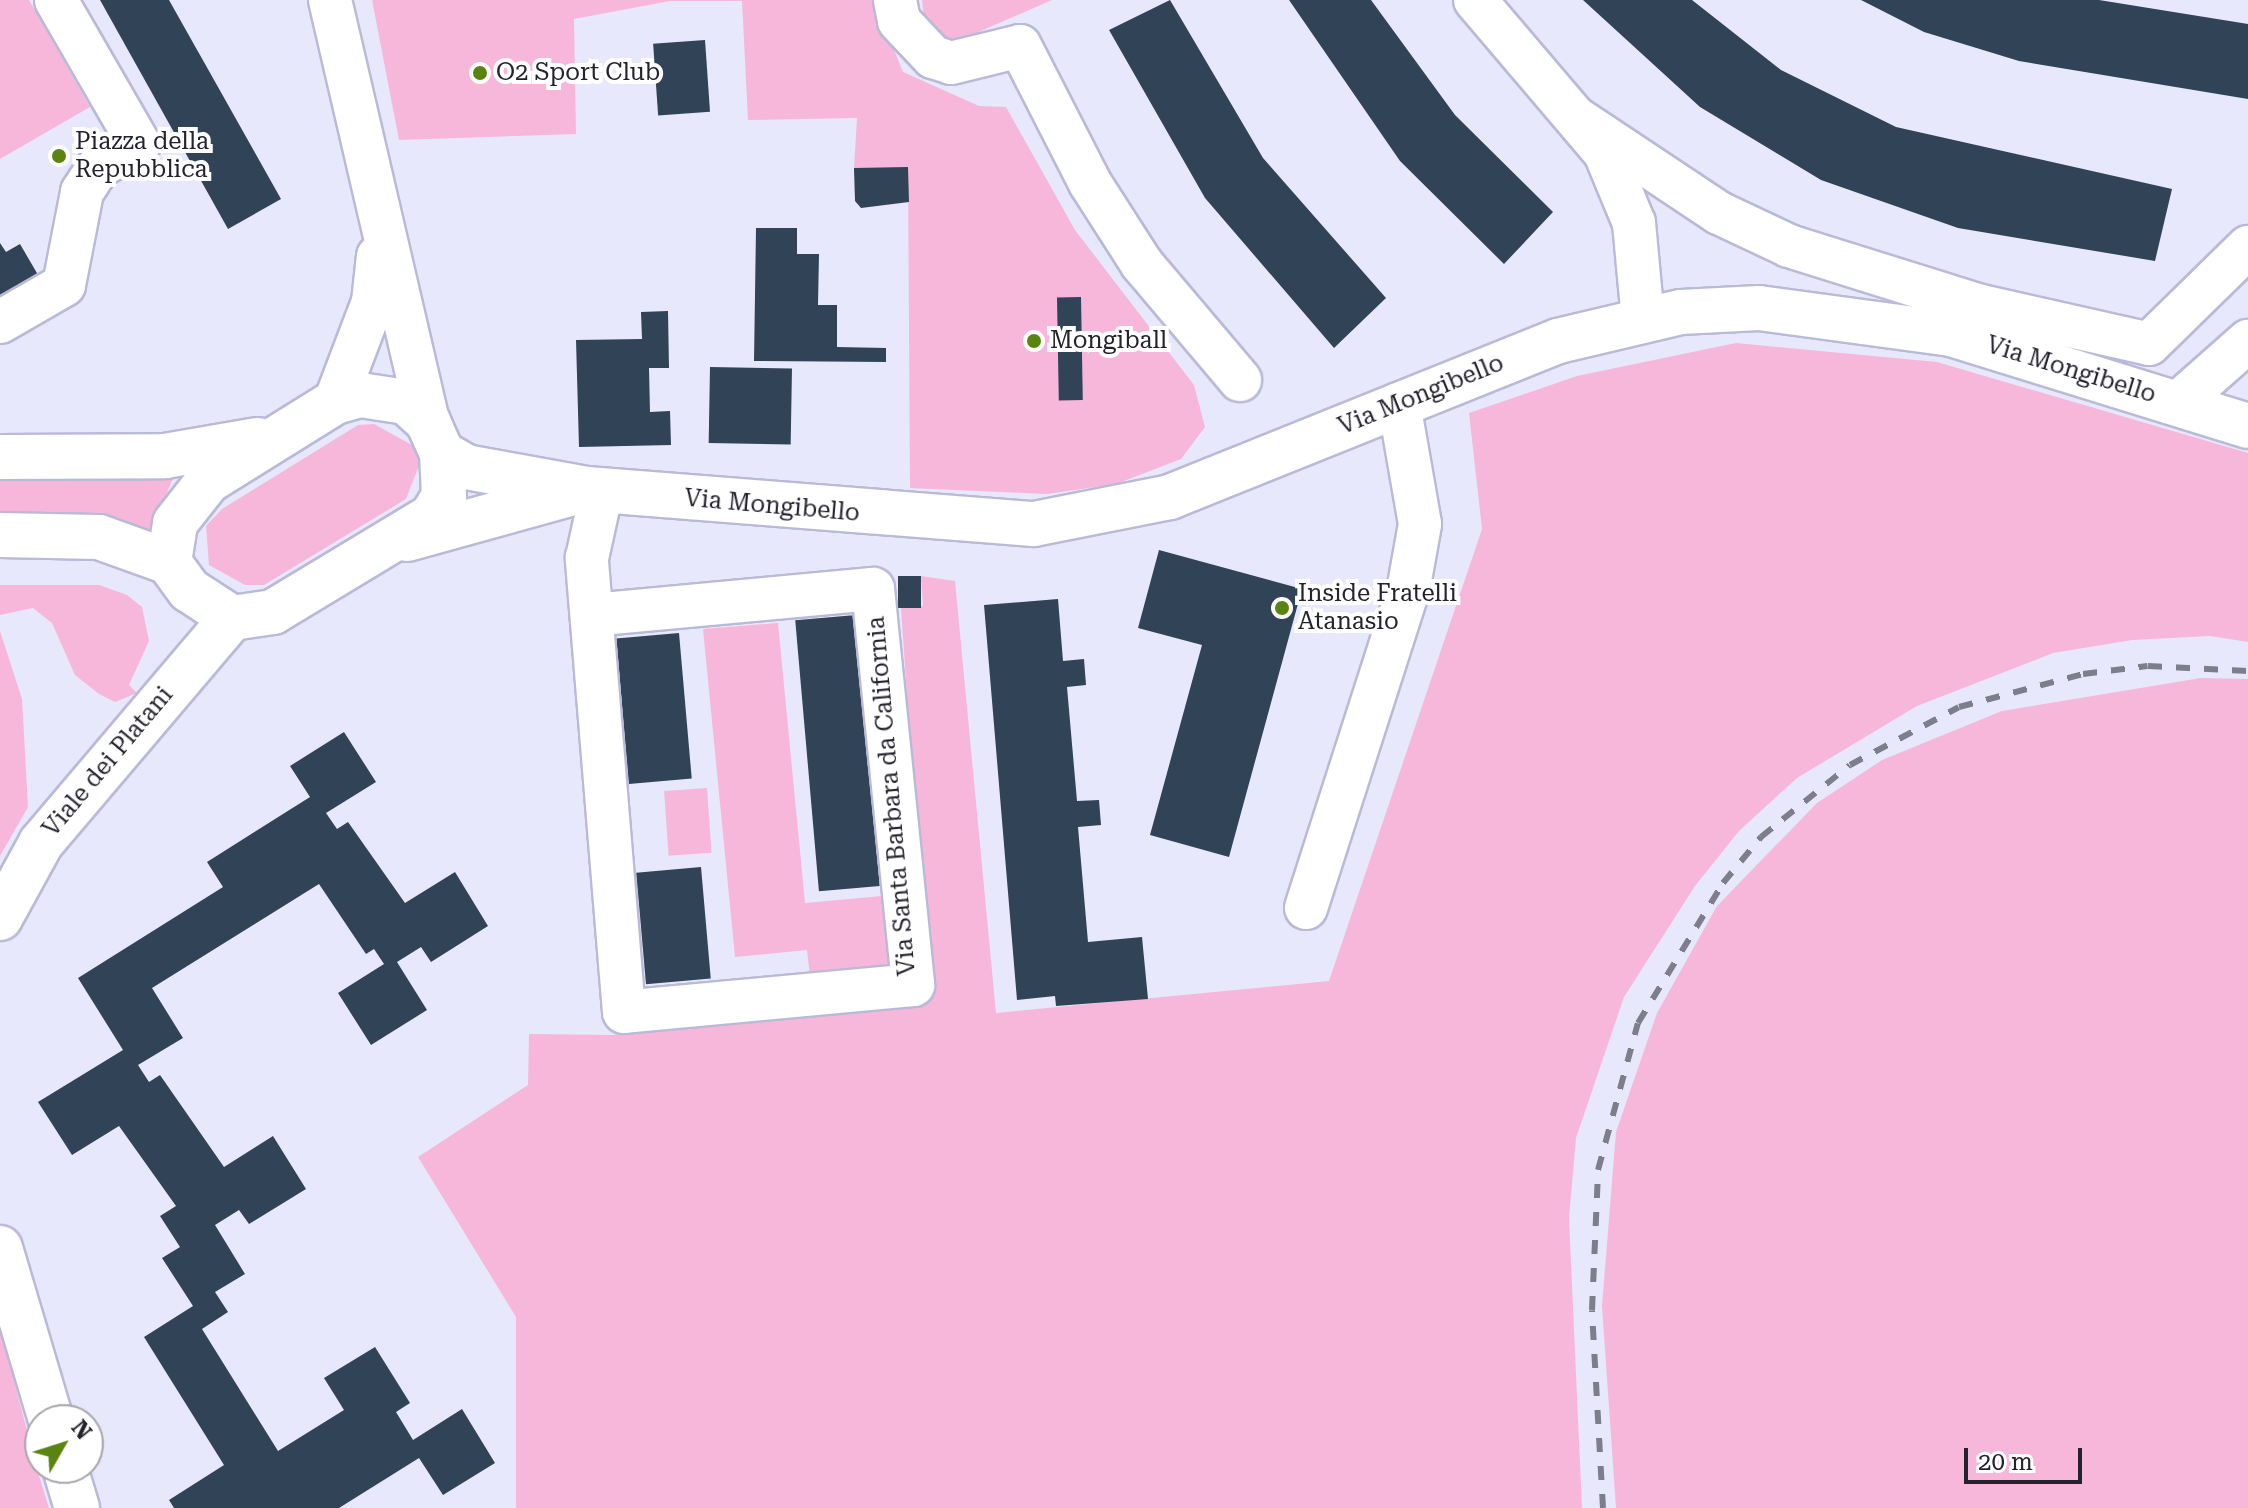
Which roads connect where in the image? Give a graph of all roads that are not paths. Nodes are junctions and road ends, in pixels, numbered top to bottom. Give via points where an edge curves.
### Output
1 (56, 0) edge
2 (330, 0) edge
3 (895, 0) edge
4 (1475, 0) edge
5 (1576, 118) junction
6 (380, 234) junction
7 (2248, 247) edge
8 (1643, 320) junction
9 (0, 322) edge
10 (2248, 341) edge
11 (1240, 380) dead end
12 (335, 402) junction
13 (2178, 403) junction
14 (1399, 404) junction
15 (2248, 426) edge
16 (276, 437) junction
17 (435, 437) junction
18 (0, 457) edge
19 (595, 490) junction
20 (0, 535) edge
21 (386, 546) junction
22 (169, 562) junction
23 (592, 615) junction
24 (232, 618) junction
25 (1306, 908) dead end
26 (0, 918) edge
27 (0, 1248) edge
28 (46, 1404) edge
29 (70, 1484) edge
30 (77, 1508) edge

1 - 9 street via 139,144 98,167 82,192 64,285
2 - 6 street
3 - 11 street via 899,21 933,57 951,63 1020,46 1090,183 1142,264
4 - 5 street
5 - 7 street via 1719,213 1789,246 1981,306 2149,344
5 - 8 street via 1605,153 1625,194
6 - 12 street via 373,302
6 - 17 street
8 - 13 street, Via Mongibello via 1759,308 1851,317 1951,334
8 - 14 street, Via Mongibello via 1558,341
10 - 13 street
12 - 16 street
12 - 17 street via 386,396
13 - 15 street, Via Mongibello
14 - 19 street, Via Mongibello via 1170,497 1034,524
14 - 25 street via 1420,524 1408,591
16 - 18 street via 165,456
16 - 22 street via 191,496 175,523
17 - 19 street via 466,467
17 - 21 street via 444,496 432,516
19 - 21 street
19 - 23 street, Via Santa Barbara da California via 587,558
20 - 22 street via 99,537
21 - 24 street via 273,612
22 - 24 street via 189,590
23 - 23 street, Via Santa Barbara da California via 624,1012 913,985 873,589
24 - 26 street, Viale dei Platani via 41,843
27 - 28 street
29 - 30 street

